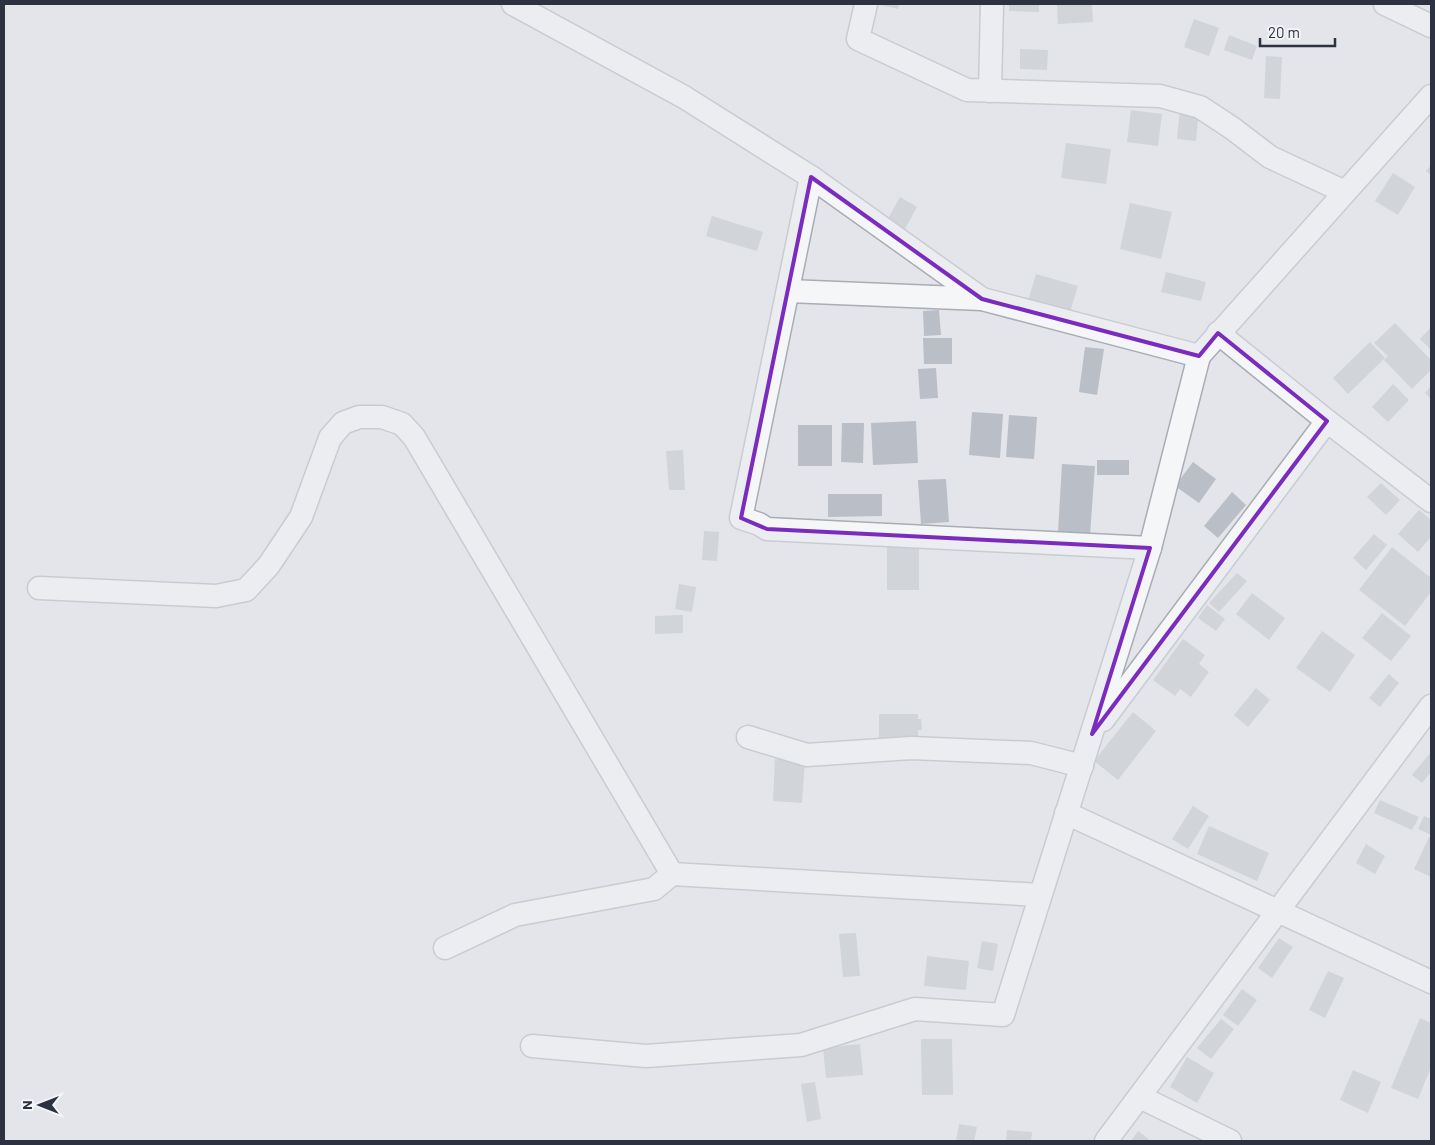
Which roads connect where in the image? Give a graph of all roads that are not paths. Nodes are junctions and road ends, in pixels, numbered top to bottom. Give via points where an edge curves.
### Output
1 (513, 4) edge
2 (866, 4) edge
3 (992, 4) edge
4 (1384, 4) edge
5 (1431, 26) edge
6 (990, 91) junction
7 (1431, 96) edge
8 (811, 177) junction
9 (1345, 192) junction
10 (788, 291) junction
11 (982, 299) junction
12 (1218, 333) junction
13 (1198, 356) junction
14 (1327, 420) junction
15 (1431, 501) edge
16 (1150, 548) junction
17 (39, 588) dead end
18 (1431, 706) edge
19 (1092, 734) junction
20 (748, 737) dead end
21 (1082, 766) junction
22 (1066, 813) junction
23 (672, 874) junction
24 (1040, 895) junction
25 (1278, 911) junction
26 (445, 948) dead end
27 (1431, 982) edge
28 (532, 1046) dead end
29 (1140, 1097) junction
30 (1106, 1141) edge
31 (1230, 1141) edge

1 - 8 street via 684,97
2 - 6 street via 858,39 967,90
3 - 6 street
4 - 5 street
6 - 9 street via 1160,96 1200,107 1270,157
7 - 9 street
8 - 10 street
8 - 11 street
9 - 12 street
10 - 11 street
10 - 16 street via 741,518 767,529
11 - 13 street
12 - 13 street
12 - 14 street
13 - 16 street
14 - 15 street
14 - 19 street
16 - 19 street
17 - 23 street via 216,596 246,590 269,565 301,517 330,438 343,422 359,417 382,417 402,424 414,437
18 - 25 street
19 - 21 street
20 - 21 street via 807,754 911,748 1031,752
21 - 22 street
22 - 24 street
22 - 25 street
23 - 24 street
23 - 26 street via 654,889 516,915
24 - 28 street via 1003,1015 916,1008 801,1045 646,1056
25 - 27 street
25 - 29 street
29 - 30 street
29 - 31 street

